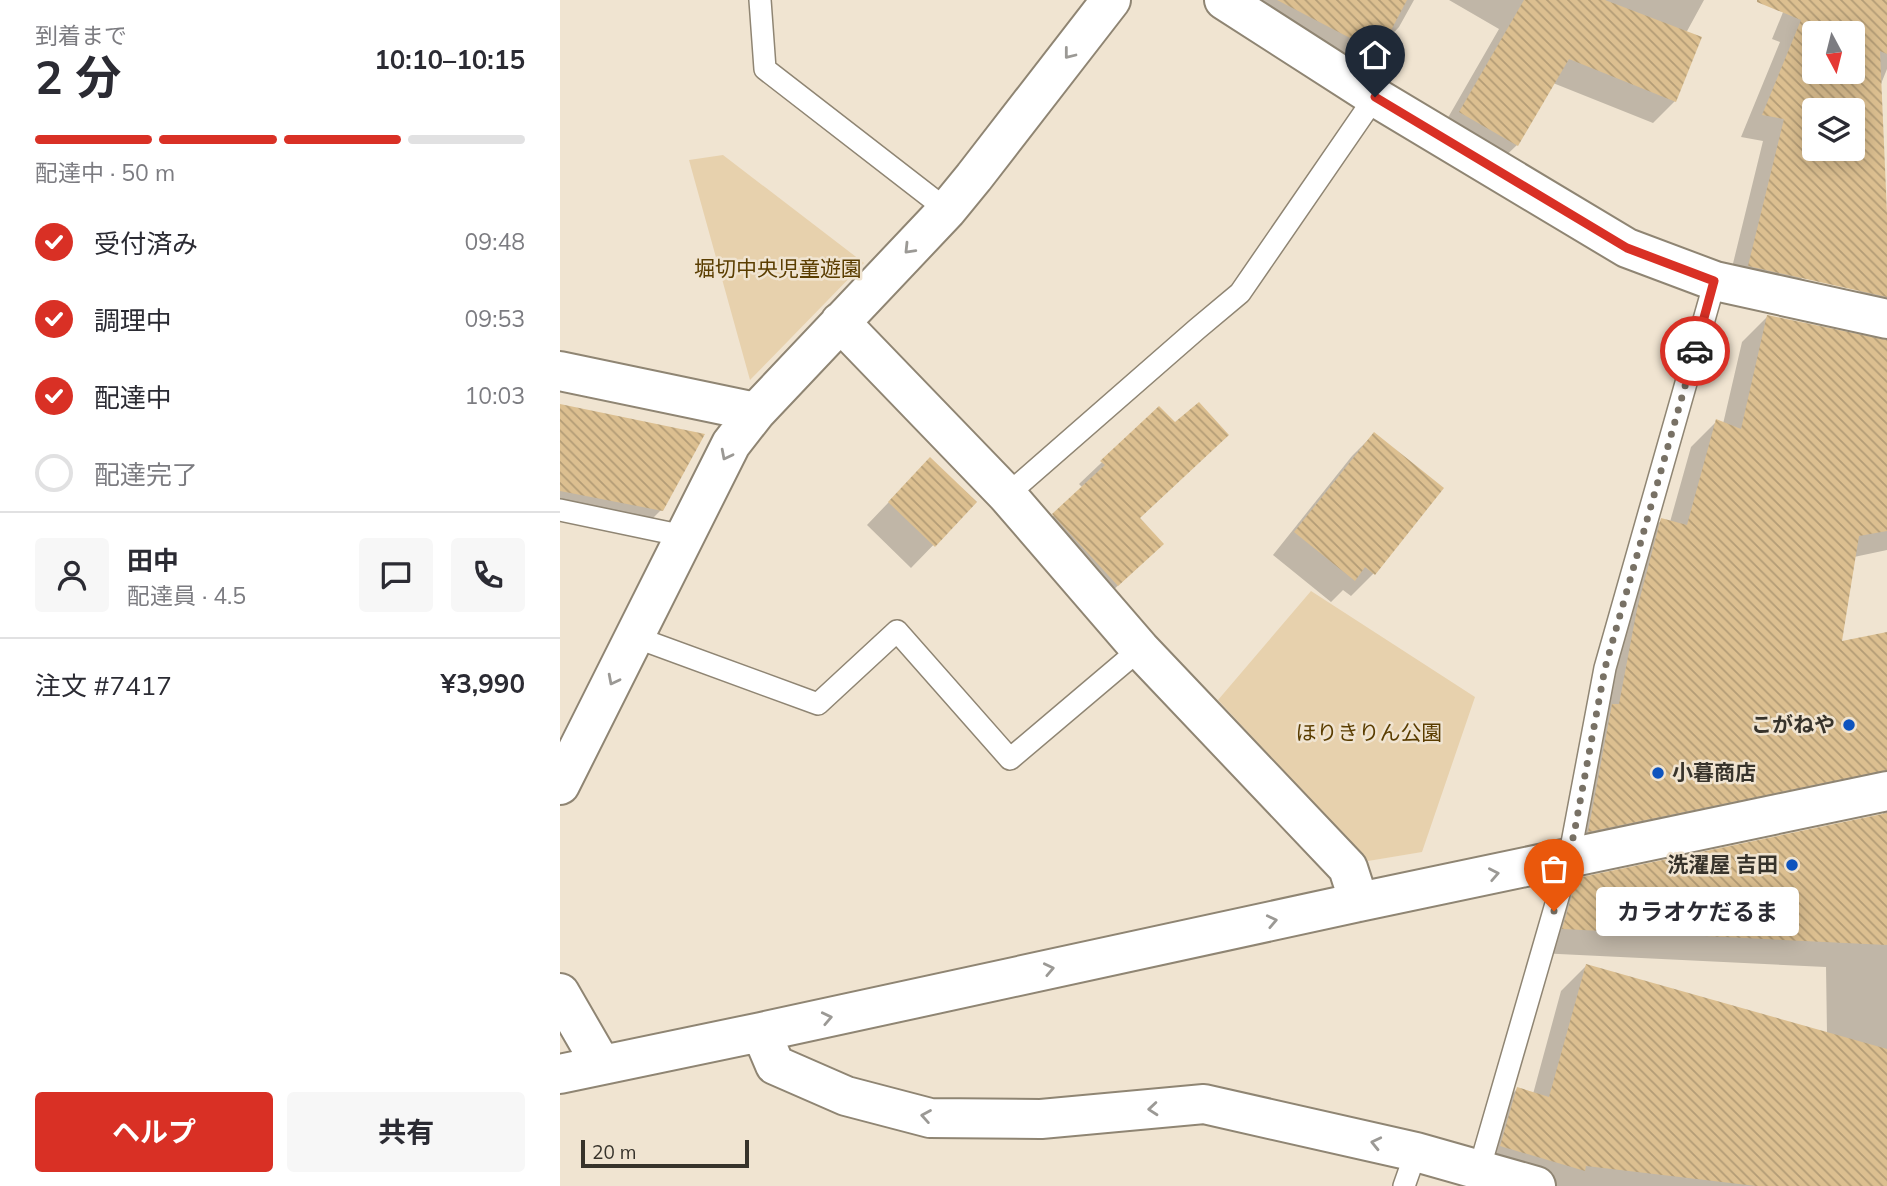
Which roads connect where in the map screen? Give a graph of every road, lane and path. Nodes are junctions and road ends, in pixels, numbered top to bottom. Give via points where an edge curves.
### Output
1 (760, 0) edge
2 (1111, 0) edge
3 (1224, 0) edge
4 (1375, 97) junction
5 (947, 210) junction
6 (1714, 281) junction
7 (1887, 319) edge
8 (839, 322) junction
9 (560, 371) edge
10 (756, 412) junction
11 (1007, 495) junction
12 (560, 510) edge
13 (684, 536) junction
14 (635, 637) junction
15 (1140, 649) junction
16 (560, 785) edge
17 (1887, 791) edge
18 (1569, 859) junction
19 (1359, 902) junction
20 (560, 993) edge
21 (761, 1032) junction
22 (601, 1064) junction
23 (560, 1074) edge
24 (1410, 1169) edge
25 (1479, 1170) junction
26 (1536, 1186) edge

1 - 5 lane via 765,69
2 -> 5 street
3 - 4 street
4 - 6 street via 1627,248
4 - 11 lane via 1240,293
5 -> 8 street
6 - 7 street
6 - 18 lane via 1605,668
8 - 10 street
8 - 11 street
9 - 10 street
10 -> 13 street via 731,444
11 - 15 street
12 - 13 lane
13 - 14 street
14 - 15 lane via 818,704 897,631 1010,759
14 -> 16 street
15 - 19 street via 1348,868
17 - 18 street
19 -> 18 street
18 - 25 lane
21 -> 19 street
20 - 22 street
21 - 22 street
24 -> 21 street via 1204,1104 1041,1119 930,1118 846,1096 775,1065
22 - 23 street
24 - 25 street
25 - 26 street

